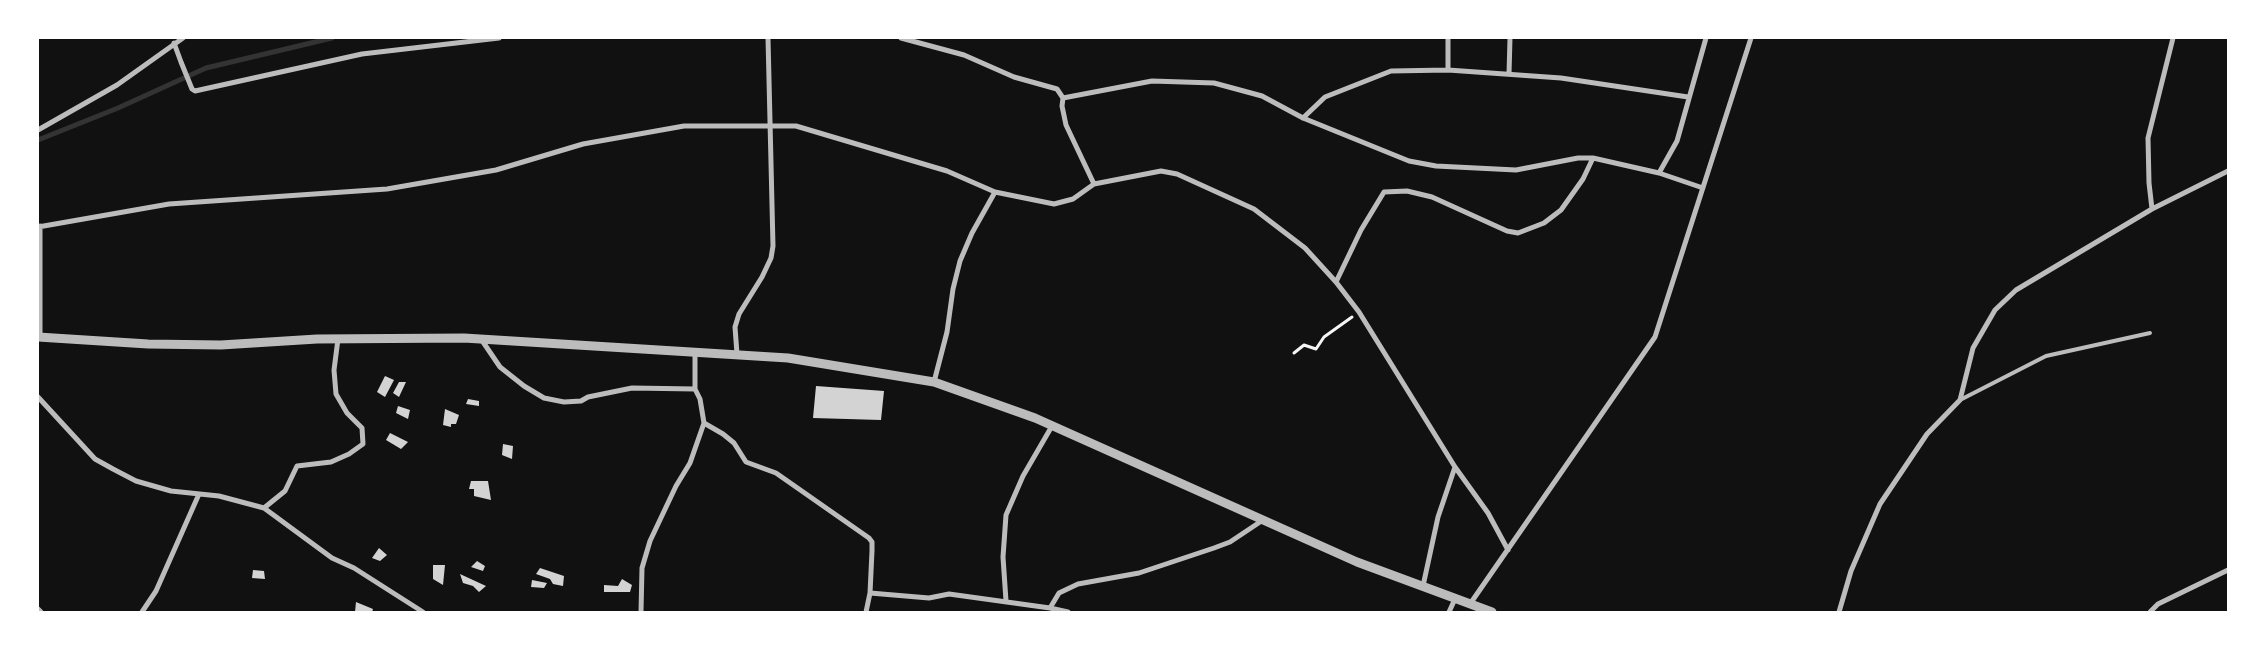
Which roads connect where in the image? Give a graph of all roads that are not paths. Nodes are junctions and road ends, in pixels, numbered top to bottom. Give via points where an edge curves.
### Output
1 (183, 38) edge
2 (499, 38) edge
3 (768, 38) edge
4 (901, 38) edge
5 (1448, 38) edge
6 (1510, 38) edge
7 (1706, 38) edge
8 (1751, 38) edge
9 (2173, 38) edge
10 (174, 43) junction
11 (1448, 70) junction
12 (1509, 74) junction
13 (1688, 97) junction
14 (1063, 98) junction
15 (1303, 118) junction
16 (769, 125) junction
17 (38, 130) edge
18 (1593, 158) junction
19 (2228, 171) edge
20 (1659, 173) junction
21 (1094, 184) junction
22 (1703, 188) junction
23 (995, 192) junction
24 (2152, 209) junction
25 (38, 227) edge
26 (1336, 282) junction
27 (2150, 333) dead end
28 (39, 337) edge
29 (338, 338) junction
30 (480, 339) junction
31 (695, 352) junction
32 (737, 354) junction
33 (934, 382) junction
34 (695, 389) junction
35 (38, 397) edge
36 (1960, 400) junction
37 (704, 423) junction
38 (1052, 426) junction
39 (1454, 467) junction
40 (199, 494) junction
41 (264, 508) junction
42 (1263, 520) junction
43 (1508, 550) junction
44 (2228, 570) edge
45 (1423, 586) junction
46 (870, 593) junction
47 (1455, 599) junction
48 (1006, 600) junction
49 (1470, 604) junction
50 (1050, 608) junction
51 (38, 609) edge
52 (41, 612) edge
53 (142, 612) edge
54 (423, 612) edge
55 (641, 612) edge
56 (866, 612) edge
57 (1068, 612) edge
58 (1449, 612) edge
59 (1492, 612) edge
60 (1839, 612) edge
61 (2150, 612) edge

1 - 10 street
2 - 10 street via 362,54 192,90
3 - 16 street
4 - 14 street via 964,54 1031,83 1054,87
5 - 11 street
6 - 12 street
7 - 13 street
8 - 22 street
9 - 24 street via 2148,138
10 - 17 street via 117,85
11 - 12 street
11 - 15 street via 1391,70 1325,97
12 - 13 street via 1561,78
13 - 20 street via 1677,141
14 - 15 street via 1152,81 1214,83 1262,96
14 - 21 street via 1066,125
15 - 18 street via 1409,161 1436,166 1516,170
16 - 23 street via 796,126 938,168
16 - 25 street via 684,126 583,144 496,170 387,188 169,204
16 - 32 street via 773,246 762,277 739,314 735,327
18 - 20 street
18 - 26 street via 1561,210 1544,223 1518,233 1432,197 1408,191 1384,192
19 - 24 street
20 - 22 street
21 - 23 street via 1072,199 1054,204
21 - 26 street via 1161,171 1177,174 1254,209 1305,248
22 - 43 street via 1655,337
23 - 33 street via 960,262 948,332
24 - 36 street via 2016,290 1995,310 1973,348
25 - 28 street
26 - 39 street via 1359,312
27 - 36 lane via 2046,356
28 - 29 street via 148,344
29 - 30 street
29 - 41 street via 334,370 336,394 347,413 362,428 363,444 331,462 297,466 285,490
30 - 31 street
30 - 34 street via 500,367 544,398 581,401 632,388
31 - 32 street
31 - 34 street
32 - 33 street via 788,358
33 - 38 street
34 - 37 street via 700,398
35 - 40 street via 95,459 136,481 171,491
36 - 60 street via 1927,434 1880,504 1850,570
37 - 46 street via 734,443 746,462 776,473 869,538 872,542
37 - 55 street via 690,463 650,541 642,568
38 - 42 street
38 - 48 street via 1023,476 1006,515 1003,557
39 - 43 street via 1488,513
39 - 45 street via 1438,517
40 - 41 street
40 - 53 street via 156,591
41 - 54 street via 332,558 354,568
42 - 45 street via 1357,562
42 - 50 street via 1230,542 1214,548 1139,573 1078,584 1059,593
43 - 49 street
44 - 61 street via 2158,604
45 - 47 street
46 - 48 street via 929,598 949,594 978,600
46 - 56 street
47 - 49 street
47 - 58 street
48 - 50 street
49 - 59 street
50 - 57 street
51 - 52 street

